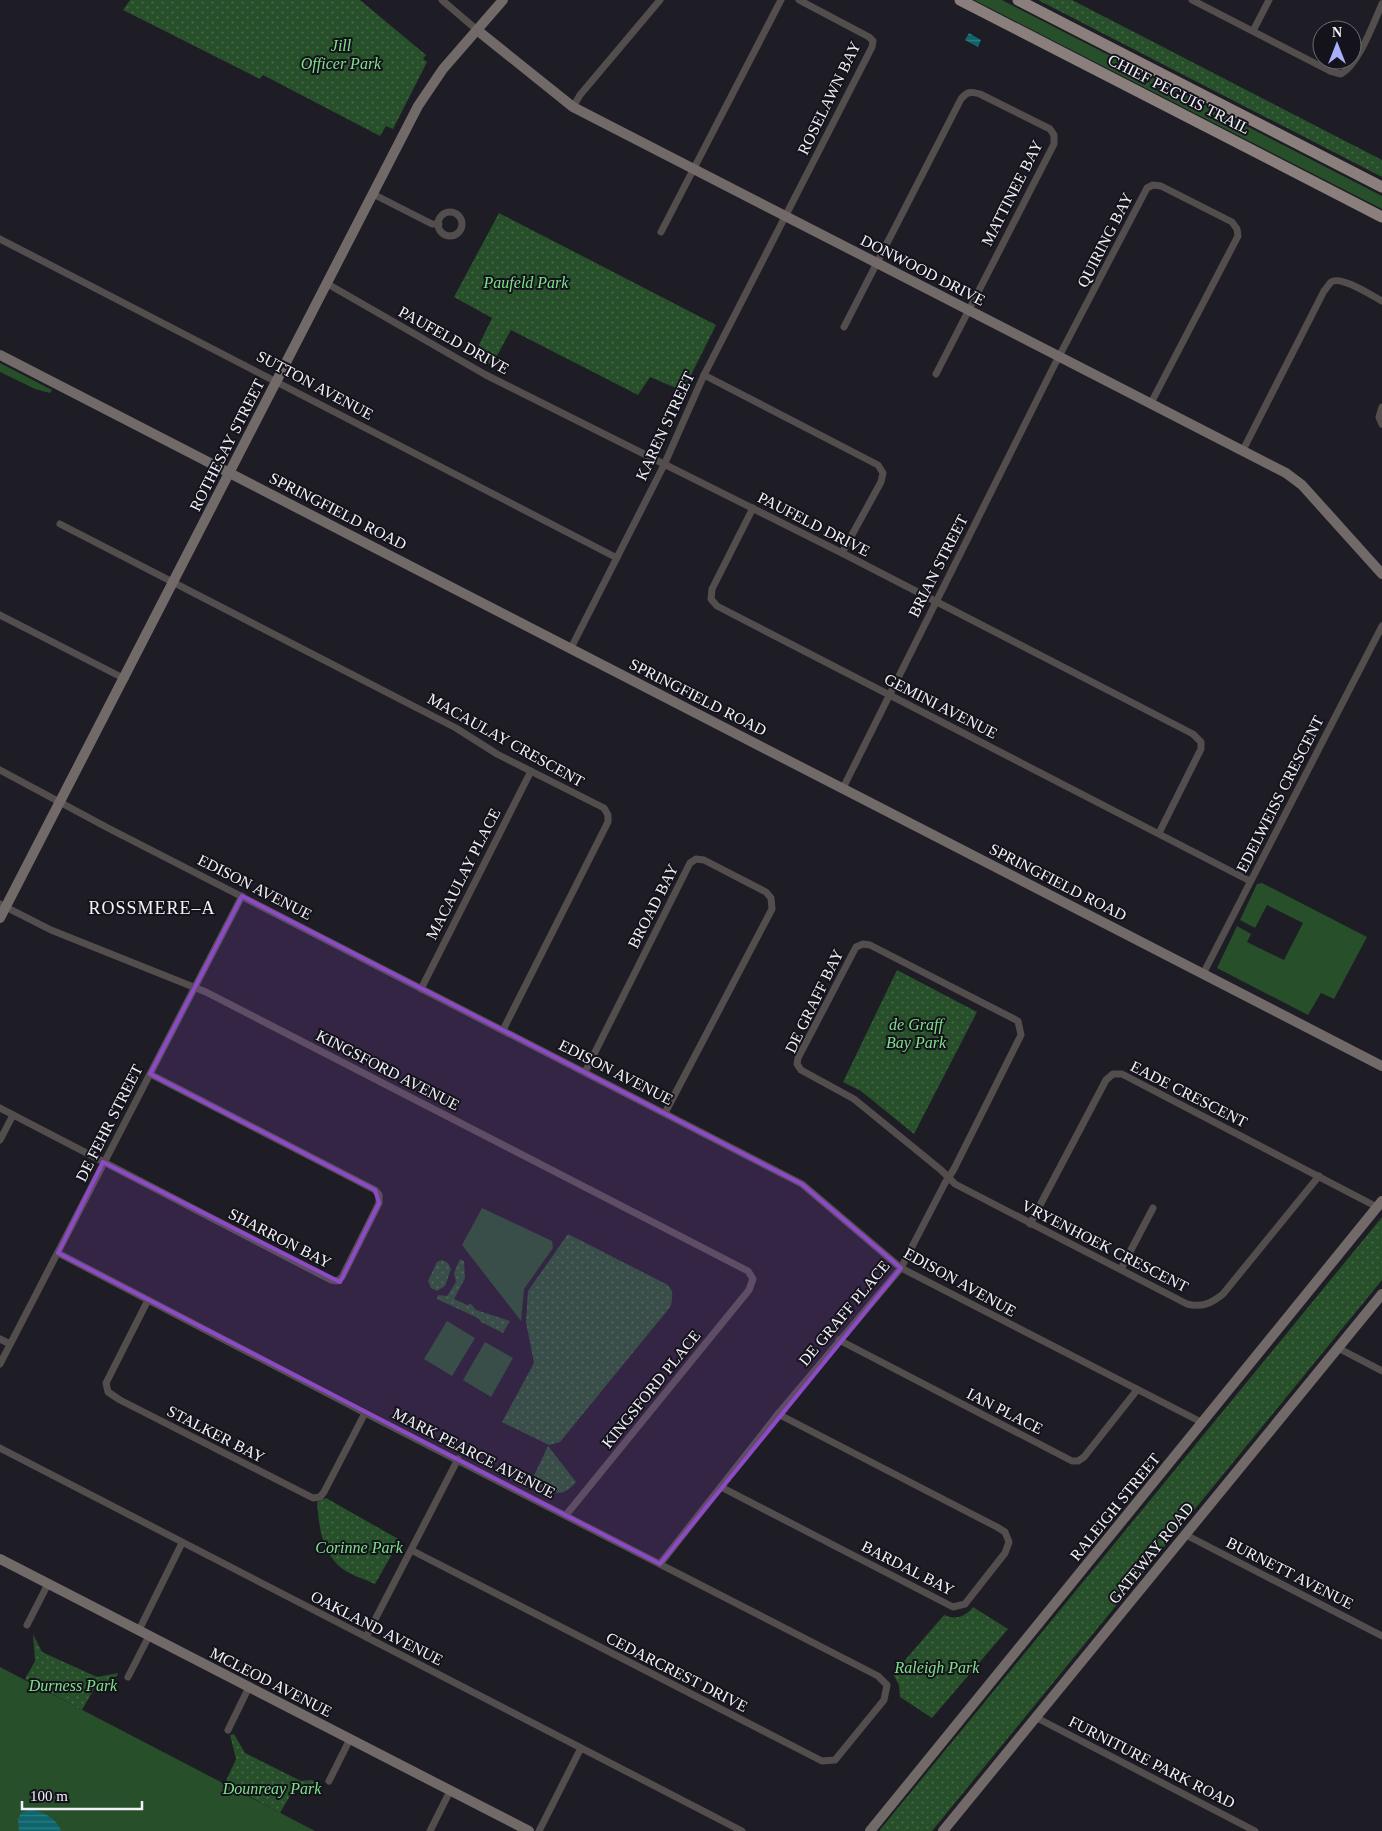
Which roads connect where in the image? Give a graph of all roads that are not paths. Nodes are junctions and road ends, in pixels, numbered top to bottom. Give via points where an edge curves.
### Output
1 (442, 0) edge
2 (503, 0) edge
3 (660, 0) edge
4 (781, 0) edge
5 (799, 0) edge
6 (960, 0) edge
7 (1018, 0) edge
8 (1192, 0) edge
9 (1269, 0) edge
10 (1382, 4) edge
11 (477, 30) junction
12 (1253, 31) junction
13 (572, 107) junction
14 (693, 169) junction
15 (1382, 187) edge
16 (373, 194) junction
17 (786, 217) junction
18 (1382, 217) edge
19 (439, 224) dead end
20 (661, 232) dead end
21 (0, 239) edge
22 (877, 262) junction
23 (326, 283) junction
24 (1382, 301) edge
25 (968, 310) junction
26 (844, 327) dead end
27 (0, 355) edge
28 (1060, 356) junction
29 (936, 374) dead end
30 (704, 375) junction
31 (276, 381) junction
32 (1152, 403) junction
33 (1382, 407) edge
34 (1382, 424) edge
35 (1243, 450) junction
36 (664, 465) junction
37 (230, 473) junction
38 (753, 508) junction
39 (60, 524) dead end
40 (842, 552) junction
41 (617, 558) junction
42 (1382, 574) edge
43 (174, 583) junction
44 (935, 602) junction
45 (0, 614) edge
46 (1382, 626) edge
47 (571, 648) junction
48 (125, 679) junction
49 (889, 695) junction
50 (0, 770) edge
51 (531, 771) junction
52 (843, 788) junction
53 (61, 803) junction
54 (1159, 833) junction
55 (1250, 881) junction
56 (242, 896) junction
57 (3, 905) edge
58 (0, 918) edge
59 (1203, 974) junction
60 (196, 988) junction
61 (421, 989) junction
62 (1021, 1027) joint
63 (503, 1030) junction
64 (1382, 1066) edge
65 (585, 1072) junction
66 (150, 1074) junction
67 (0, 1108) edge
68 (665, 1113) junction
69 (13, 1115) junction
70 (0, 1140) edge
71 (103, 1162) junction
72 (1319, 1176) junction
73 (949, 1177) junction
74 (1380, 1204) edge
75 (1153, 1208) dead end
76 (1030, 1224) junction
77 (58, 1253) junction
78 (901, 1268) junction
79 (1122, 1269) junction
80 (753, 1279) joint
81 (1382, 1294) edge
82 (148, 1300) junction
83 (0, 1339) edge
84 (839, 1340) junction
85 (10, 1344) junction
86 (1338, 1348) junction
87 (0, 1364) edge
88 (1382, 1371) edge
89 (1137, 1390) junction
90 (365, 1413) junction
91 (778, 1414) junction
92 (1203, 1423) junction
93 (0, 1448) edge
94 (458, 1459) junction
95 (721, 1487) junction
96 (566, 1515) junction
97 (1186, 1535) junction
98 (182, 1543) junction
99 (413, 1551) junction
100 (0, 1559) edge
101 (660, 1564) junction
102 (48, 1584) junction
103 (27, 1625) dead end
104 (139, 1630) junction
105 (149, 1636) junction
106 (1382, 1636) edge
107 (366, 1637) junction
108 (878, 1676) joint
109 (128, 1677) dead end
110 (249, 1687) junction
111 (1037, 1718) junction
112 (228, 1730) dead end
113 (350, 1739) junction
114 (581, 1748) junction
115 (329, 1781) dead end
116 (450, 1791) junction
117 (430, 1831) edge
118 (529, 1831) edge
119 (539, 1831) edge
120 (742, 1831) edge
121 (870, 1831) edge
122 (943, 1831) edge
123 (1255, 1831) edge

1 - 11 street, DONWOOD DRIVE
2 - 11 street, ROTHESAY STREET
3 - 13 street
4 - 14 street
5 - 17 street, ROSELAWN BAY via 873,42
6 - 18 main road, CHIEF PEGUIS TRAIL
7 - 15 main road, CHIEF PEGUIS TRAIL
8 - 12 street
9 - 12 street
10 - 12 street via 1354,61 1348,70 1340,74
11 - 13 street, DONWOOD DRIVE
11 - 16 street, ROTHESAY STREET via 443,69 422,100
13 - 14 street, DONWOOD DRIVE
14 - 17 street, DONWOOD DRIVE
14 - 20 street
16 - 19 street via 432,224
16 - 23 street, ROTHESAY STREET
17 - 22 street, DONWOOD DRIVE
17 - 30 street, KAREN STREET
21 - 31 street, SUTTON AVENUE
22 - 25 street, DONWOOD DRIVE
22 - 25 street, MATTINEE BAY via 966,94 980,94 1050,129 1054,144
22 - 26 street
23 - 31 street, ROTHESAY STREET
23 - 36 street, PAUFELD DRIVE via 452,357
24 - 35 street via 1349,283 1331,282
25 - 28 street, DONWOOD DRIVE
25 - 29 street
27 - 37 street, SPRINGFIELD ROAD
28 - 32 street, DONWOOD DRIVE
28 - 32 street, QUIRING BAY via 1147,188 1161,186 1232,222 1238,236
28 - 44 street, BRIAN STREET
30 - 36 street, KAREN STREET
30 - 40 street via 878,465 883,473 881,482
31 - 37 street, ROTHESAY STREET
31 - 41 street, SUTTON AVENUE
32 - 35 street, DONWOOD DRIVE
33 - 34 street via 1379,416
35 - 42 street, DONWOOD DRIVE via 1302,485
36 - 38 street, PAUFELD DRIVE
36 - 41 street, KAREN STREET
37 - 43 street, ROTHESAY STREET
37 - 47 street, SPRINGFIELD ROAD
38 - 40 street, PAUFELD DRIVE
38 - 49 street, GEMINI AVENUE via 712,589 711,599 717,606
39 - 43 street, MACAULAY CRESCENT
40 - 44 street, PAUFELD DRIVE
41 - 47 street, KAREN STREET
43 - 48 street, ROTHESAY STREET
43 - 51 street, MACAULAY CRESCENT via 456,728
44 - 49 street, BRIAN STREET
44 - 54 street, PAUFELD DRIVE via 1201,742 1199,754
45 - 48 street
46 - 55 street, EDELWEISS CRESCENT
47 - 52 street, SPRINGFIELD ROAD
48 - 53 street, ROTHESAY STREET
49 - 52 street, BRIAN STREET
49 - 54 street, GEMINI AVENUE
50 - 53 street, EDISON AVENUE
51 - 61 street, MACAULAY PLACE
51 - 63 street, MACAULAY CRESCENT via 604,808 608,822
52 - 59 street, SPRINGFIELD ROAD
53 - 56 street, EDISON AVENUE
53 - 57 street, ROTHESAY STREET
54 - 55 street, GEMINI AVENUE
55 - 59 street, EDELWEISS CRESCENT
56 - 60 street, DE FEHR STREET
56 - 61 street, EDISON AVENUE
57 - 58 street, ROTHESAY STREET
57 - 60 street, KINGSFORD AVENUE via 51,930
59 - 64 street, SPRINGFIELD ROAD
60 - 66 street, DE FEHR STREET
60 - 80 street, KINGSFORD AVENUE via 746,1269
61 - 63 street, EDISON AVENUE
62 - 73 street, DE GRAFF PLACE via 1021,1035
62 - 73 street, DE GRAFF BAY via 1018,1022 870,945 862,944 856,947 798,1058 800,1070 854,1099
63 - 65 street, EDISON AVENUE
65 - 68 street, EDISON AVENUE
65 - 68 street, BROAD BAY via 690,863 704,860 766,892 771,898 772,909
66 - 71 street, DE FEHR STREET
66 - 71 street, SHARRON BAY via 375,1190 380,1203 342,1277 337,1281 331,1280
67 - 69 street, SHARRON BAY
68 - 78 street, EDISON AVENUE via 802,1184
69 - 70 street
69 - 71 street, SHARRON BAY
71 - 77 street, DE FEHR STREET
72 - 74 street, EADE CRESCENT
72 - 76 street, EADE CRESCENT via 1122,1074 1113,1074 1106,1080
72 - 79 street, VRYENHOEK CRESCENT via 1214,1301 1195,1306 1188,1304
73 - 76 street, VRYENHOEK CRESCENT via 955,1184
73 - 78 street, DE GRAFF PLACE
74 - 92 street, RALEIGH STREET
75 - 79 street
76 - 79 street, VRYENHOEK CRESCENT
77 - 82 street, MARK PEARCE AVENUE
77 - 85 street, DE FEHR STREET
78 - 84 street, DE GRAFF PLACE
78 - 89 street, EDISON AVENUE
80 - 96 street, KINGSFORD PLACE via 750,1290
81 - 86 street, GATEWAY ROAD
82 - 90 street, MARK PEARCE AVENUE
82 - 90 street, STALKER BAY via 106,1383 108,1392 129,1405 313,1498 324,1492
83 - 85 street
84 - 89 street, IAN PLACE via 1072,1460 1084,1457
84 - 91 street, DE GRAFF PLACE
85 - 87 street, DE FEHR STREET
86 - 88 street
86 - 97 street, GATEWAY ROAD
89 - 92 street, EDISON AVENUE
90 - 94 street, MARK PEARCE AVENUE
91 - 95 street, DE GRAFF PLACE
91 - 95 street, BARDAL BAY via 997,1527 1005,1532 1009,1542 1005,1553 965,1604 953,1607
92 - 121 street, RALEIGH STREET
93 - 98 street, OAKLAND AVENUE
94 - 96 street, MARK PEARCE AVENUE
94 - 99 street
95 - 101 street, DE GRAFF PLACE
96 - 101 street, MARK PEARCE AVENUE
97 - 106 street, BURNETT AVENUE
97 - 111 street, GATEWAY ROAD
98 - 104 street
98 - 107 street, OAKLAND AVENUE
99 - 107 street
99 - 108 street, CEDARCREST DRIVE via 822,1761 835,1760 884,1700 888,1684
100 - 102 street, MCLEOD AVENUE
101 - 108 street, MARK PEARCE AVENUE
102 - 103 street
102 - 104 street, MCLEOD AVENUE
104 - 105 street, MCLEOD AVENUE
105 - 109 street
105 - 110 street, MCLEOD AVENUE
107 - 114 street, OAKLAND AVENUE
110 - 112 street
110 - 113 street, MCLEOD AVENUE
111 - 122 street, GATEWAY ROAD
111 - 123 street, FURNITURE PARK ROAD
113 - 115 street
113 - 116 street, MCLEOD AVENUE
114 - 119 street
114 - 120 street, OAKLAND AVENUE
116 - 117 street
116 - 118 street, MCLEOD AVENUE

